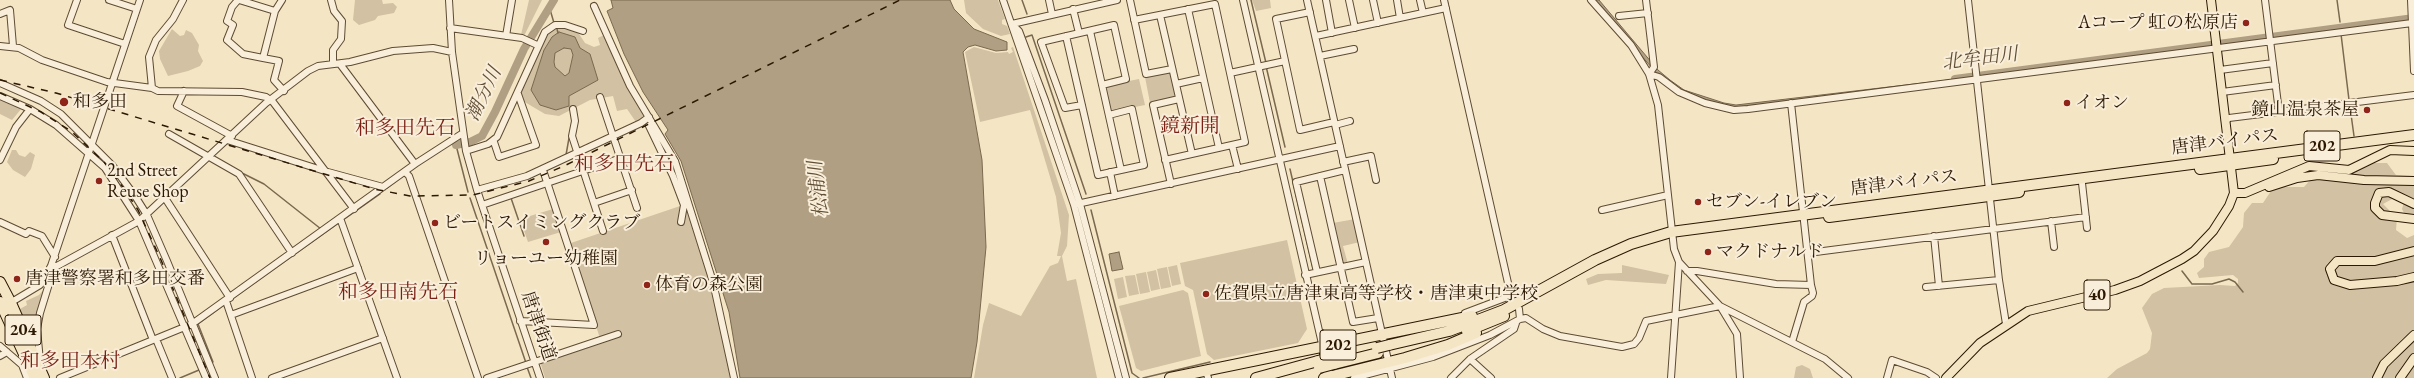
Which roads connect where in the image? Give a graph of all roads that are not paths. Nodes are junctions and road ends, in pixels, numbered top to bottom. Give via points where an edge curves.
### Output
1 (77, 0) edge
2 (109, 0) edge
3 (140, 0) edge
4 (183, 0) edge
5 (239, 0) edge
6 (282, 0) edge
7 (331, 0) edge
8 (449, 0) edge
9 (512, 0) edge
10 (1003, 0) edge
11 (1049, 0) edge
12 (1117, 0) edge
13 (1130, 0) edge
14 (1243, 0) edge
15 (1307, 0) edge
16 (1326, 0) edge
17 (1349, 0) edge
18 (1373, 0) edge
19 (1397, 0) edge
20 (1420, 0) edge
21 (1444, 0) edge
22 (1591, 0) edge
23 (1646, 0) edge
24 (1968, 0) edge
25 (2211, 0) edge
26 (2265, 0) edge
27 (2411, 0) edge
28 (1201, 3) edge
29 (594, 6) dead end
30 (1446, 8) junction
31 (137, 9) junction
32 (1073, 9) junction
33 (1188, 9) junction
34 (275, 11) junction
35 (1310, 12) junction
36 (1423, 13) junction
37 (1648, 13) junction
38 (0, 14) edge
39 (1052, 14) junction
40 (1160, 15) junction
41 (1619, 16) dead end
42 (1400, 18) junction
43 (1134, 20) junction
44 (2412, 20) junction
45 (1378, 23) junction
46 (1012, 24) junction
47 (450, 28) junction
48 (1355, 28) junction
49 (583, 30) dead end
50 (1090, 31) junction
51 (1079, 33) junction
52 (1332, 33) junction
53 (506, 36) junction
54 (1066, 36) junction
55 (1316, 36) junction
56 (2270, 39) junction
57 (125, 44) junction
58 (536, 44) junction
59 (0, 46) edge
60 (14, 46) junction
61 (2217, 46) junction
62 (1354, 49) dead end
63 (452, 52) junction
64 (1320, 56) junction
65 (263, 58) junction
66 (1285, 61) junction
67 (333, 63) junction
68 (2273, 63) junction
69 (340, 64) junction
70 (1264, 65) junction
71 (1172, 69) junction
72 (2220, 70) junction
73 (2414, 71) edge
74 (1651, 72) junction
75 (1230, 73) junction
76 (1976, 77) junction
77 (1203, 78) junction
78 (112, 83) junction
79 (0, 84) edge
80 (1176, 84) junction
81 (2276, 84) junction
82 (1102, 85) junction
83 (152, 88) junction
84 (184, 91) junction
85 (284, 91) junction
86 (2222, 92) junction
87 (518, 94) junction
88 (2414, 95) edge
89 (0, 96) edge
90 (600, 97) dead end
91 (1179, 99) junction
92 (270, 100) junction
93 (1791, 104) junction
94 (1082, 105) junction
95 (30, 109) junction
96 (573, 109) dead end
97 (2279, 112) junction
98 (1109, 115) junction
99 (649, 116) junction
100 (1350, 121) dead end
101 (2225, 121) junction
102 (1335, 123) junction
103 (649, 126) dead end
104 (168, 134) dead end
105 (2414, 135) edge
106 (463, 136) junction
107 (613, 136) junction
108 (230, 138) junction
109 (2414, 140) edge
110 (494, 142) junction
111 (92, 143) junction
112 (1232, 145) junction
113 (1340, 146) junction
114 (1219, 148) junction
115 (465, 149) junction
116 (2414, 151) edge
117 (89, 152) junction
118 (577, 153) junction
119 (1192, 154) junction
120 (210, 156) junction
121 (621, 158) junction
122 (0, 160) edge
123 (1165, 160) junction
124 (1278, 160) junction
125 (2230, 161) junction
126 (1343, 162) junction
127 (415, 164) junction
128 (1238, 169) junction
129 (542, 170) junction
130 (1120, 170) junction
131 (1345, 170) junction
132 (583, 171) junction
133 (328, 172) junction
134 (1110, 172) junction
135 (407, 174) junction
136 (1320, 176) junction
137 (1376, 180) dead end
138 (2414, 181) edge
139 (547, 183) junction
140 (2082, 183) junction
141 (1171, 184) junction
142 (383, 187) junction
143 (476, 190) junction
144 (632, 190) junction
145 (1990, 193) junction
146 (2234, 193) junction
147 (2245, 193) junction
148 (1668, 195) junction
149 (1115, 196) junction
150 (165, 198) junction
151 (595, 202) junction
152 (1077, 204) junction
153 (2414, 204) edge
154 (482, 205) junction
155 (638, 208) dead end
156 (354, 209) junction
157 (1602, 210) dead end
158 (147, 215) junction
159 (1804, 216) junction
160 (2086, 217) junction
161 (2414, 219) edge
162 (139, 221) junction
163 (341, 221) junction
164 (2051, 221) junction
165 (0, 222) edge
166 (681, 222) dead end
167 (1994, 228) junction
168 (2087, 228) dead end
169 (603, 231) dead end
170 (1672, 234) junction
171 (112, 235) junction
172 (1934, 236) junction
173 (2054, 247) dead end
174 (2414, 251) edge
175 (292, 253) junction
176 (1808, 253) junction
177 (55, 257) junction
178 (1366, 262) junction
179 (1679, 262) junction
180 (51, 266) junction
181 (1341, 267) junction
182 (358, 268) junction
183 (1687, 271) junction
184 (1316, 272) junction
185 (1305, 275) junction
186 (2414, 277) edge
187 (1999, 280) junction
188 (0, 282) edge
189 (1811, 285) junction
190 (1939, 286) junction
191 (1926, 287) dead end
192 (228, 301) junction
193 (3, 305) edge
194 (1720, 306) junction
195 (1513, 311) junction
196 (231, 315) junction
197 (1675, 316) junction
198 (1378, 318) junction
199 (520, 321) junction
200 (192, 324) junction
201 (2006, 324) junction
202 (184, 327) junction
203 (1382, 333) junction
204 (618, 334) dead end
205 (2414, 335) edge
206 (383, 338) junction
207 (155, 339) junction
208 (1792, 342) junction
209 (0, 346) edge
210 (1323, 348) junction
211 (7, 352) junction
212 (0, 356) edge
213 (2414, 358) edge
214 (1470, 359) junction
215 (529, 363) junction
216 (1319, 364) junction
217 (1389, 365) junction
218 (1207, 374) edge
219 (40, 376) edge
220 (1363, 377) edge
221 (27, 378) edge
222 (60, 378) edge
223 (172, 378) edge
224 (206, 378) edge
225 (215, 378) edge
226 (252, 378) edge
227 (272, 378) edge
228 (397, 378) edge
229 (478, 378) edge
230 (487, 378) edge
231 (540, 378) edge
232 (734, 378) edge
233 (1119, 378) edge
234 (1126, 378) edge
235 (1170, 378) edge
236 (1256, 378) edge
237 (1270, 378) edge
238 (1327, 378) edge
239 (1354, 378) edge
240 (1392, 378) edge
241 (1451, 378) edge
242 (1491, 378) edge
243 (1671, 378) edge
244 (1740, 378) edge
245 (1848, 378) edge
246 (1886, 378) edge
247 (1936, 378) edge
248 (1946, 378) edge
249 (2377, 378) edge
250 (2400, 378) edge

1 - 57 street via 68,25
2 - 31 street
3 - 31 street
4 - 83 street via 173,19 156,40 149,57
5 - 34 street
5 - 65 street via 232,7 227,21 233,24 227,40 243,54
6 - 34 street
7 - 67 street via 334,11 342,21 341,39 333,50
8 - 47 street
9 - 53 street
10 - 46 street
11 - 39 street
12 - 32 street
13 - 43 street
14 - 70 street
15 - 35 street
16 - 52 street
17 - 48 street
18 - 45 street
19 - 42 street
20 - 36 street
21 - 30 street
22 - 74 street
23 - 37 street
24 - 76 street
25 - 61 main road
26 - 56 street
27 - 44 street
28 - 33 street
28 - 75 street via 1215,4
29 - 99 street via 630,86
30 - 36 street
30 - 195 street
31 - 57 street
32 - 39 street
32 - 51 street
33 - 40 street
33 - 77 street
34 - 65 street
35 - 55 street
35 - 66 street via 1276,19
36 - 42 street
37 - 41 street
37 - 74 street via 1653,59
38 - 60 street via 10,10
39 - 46 street
40 - 43 street
40 - 71 street
42 - 45 street
43 - 71 street via 1146,74
44 - 56 street
44 - 73 street
45 - 48 street
46 - 152 street
47 - 53 street
47 - 63 street
48 - 52 street
49 - 58 street via 556,25 545,32
50 - 51 street
50 - 82 street
50 - 82 street via 1114,25 1126,79
51 - 54 street
52 - 55 street
53 - 58 street via 522,38
54 - 94 street
54 - 94 street via 1041,42 1065,108
55 - 64 street
56 - 61 street
56 - 68 street
57 - 78 street
58 - 87 street
59 - 60 street
60 - 78 street via 42,60
61 - 72 main road
61 - 76 street
62 - 64 street
63 - 69 street via 434,48 393,50
63 - 106 street
64 - 102 street
65 - 85 street via 279,61 274,80
66 - 70 street
66 - 102 street via 1300,130
67 - 69 street
67 - 85 street via 308,71
68 - 72 street
68 - 81 street
69 - 127 street
70 - 75 street
70 - 124 street
71 - 80 street
72 - 86 main road
74 - 93 street via 1692,98 1718,107 1748,109
74 - 148 street via 1658,105
75 - 112 street via 1245,142
76 - 93 street
76 - 145 street
77 - 80 street
77 - 114 street
78 - 83 street
78 - 111 street
79 - 111 street via 41,101 61,114
80 - 91 street
81 - 86 street
81 - 97 street
82 - 98 street
83 - 84 street via 158,91
84 - 92 street via 242,92
84 - 108 street via 177,106
85 - 92 street
86 - 101 main road
87 - 110 street
87 - 110 street via 536,145 499,157
88 - 97 street
89 - 95 street
90 - 107 street
91 - 119 street
91 - 123 street via 1153,105
92 - 108 street
92 - 133 street
93 - 159 street
94 - 134 street via 1098,175
95 - 117 street via 56,125
95 - 122 street via 16,127
96 - 118 street via 575,121 572,136
97 - 101 street
98 - 130 street
98 - 130 street via 1132,110 1144,165
99 - 107 street
99 - 232 street via 675,161 713,282
100 - 102 street
101 - 125 main road
102 - 113 street
103 - 166 street via 674,176 684,205
104 - 120 street
105 - 125 highway, 唐津バイパス / 202
106 - 115 street, 唐津街道
106 - 127 street
107 - 118 street
107 - 121 street
108 - 120 street
108 - 133 street
109 - 125 highway, 唐津バイパス / 202
110 - 115 street
111 - 117 street
111 - 158 street via 112,165
112 - 114 street
112 - 128 street
113 - 124 street
113 - 126 street
114 - 119 street
115 - 143 street, 唐津街道
116 - 147 main road via 2390,150 2349,170 2308,166
117 - 162 street via 105,168
117 - 177 street
118 - 129 street
118 - 132 street
119 - 123 street
120 - 150 street
120 - 175 street via 239,174
121 - 132 street
121 - 144 street
123 - 141 street
124 - 128 street
124 - 185 street
125 - 140 highway, 唐津バイパス / 202
125 - 145 highway, 唐津バイパス / 202
125 - 146 main road
126 - 131 street
126 - 137 street via 1371,156
127 - 135 street
128 - 141 street
129 - 139 street
129 - 143 street
130 - 134 street
131 - 136 street
131 - 178 street
132 - 139 street
132 - 151 street
133 - 142 street
133 - 156 street
134 - 149 street
135 - 142 street
135 - 229 street
136 - 181 street
136 - 184 street via 1296,182
138 - 147 main road via 2308,176
139 - 154 street
139 - 199 street via 594,325
140 - 145 highway, 唐津バイパス / 202
140 - 160 street
141 - 149 street
142 - 156 street
143 - 154 street, 唐津街道
144 - 151 street
144 - 155 street
145 - 159 highway, 唐津バイパス / 202
145 - 167 street
146 - 147 main road
146 - 201 main road, 40 via 2222,218 2202,243 2194,251 2166,268 2115,290 2076,301 2035,308
148 - 157 street
148 - 170 street
149 - 152 street
150 - 158 street
150 - 192 street
151 - 169 street
152 - 233 street
152 - 234 street
153 - 161 main road via 2389,192 2379,194 2375,203 2375,208 2382,215
154 - 199 street, 唐津街道
156 - 163 street
158 - 162 street
158 - 200 street
159 - 170 highway, 唐津バイパス / 202
159 - 176 street
160 - 164 street
160 - 168 street
162 - 171 street
162 - 202 street
163 - 175 street
163 - 182 street
164 - 167 street
164 - 173 street
165 - 177 street via 26,234 29,231 42,236
167 - 172 street
167 - 187 street
170 - 179 street
170 - 195 highway, 唐津バイパス / 202 via 1631,244 1595,260
171 - 180 street via 57,266
171 - 207 street
172 - 176 street
172 - 190 street
174 - 186 main road via 2375,261 2337,260 2330,269 2334,280 2350,285
175 - 192 street
176 - 189 street
177 - 180 street
178 - 181 street
178 - 198 street
179 - 183 street
179 - 197 street
180 - 193 street via 40,285
180 - 219 street via 52,274 37,329
181 - 184 street
181 - 198 street via 1353,322
182 - 196 street
182 - 206 street
183 - 189 street via 1776,284
183 - 194 street
184 - 185 street
185 - 210 street
187 - 190 street
187 - 201 street
188 - 193 highway, 204
189 - 208 street via 1813,293 1804,302
190 - 191 street
192 - 196 street
192 - 200 street
193 - 219 highway, 204
194 - 197 street
194 - 208 street
194 - 244 street via 1737,334
195 - 197 street via 1551,333 1622,347 1634,344 1646,321
195 - 203 highway, 202
195 - 203 street via 1486,307
195 - 214 street via 1514,329
195 - 216 highway, 唐津バイパス / 202, bridge via 1453,336
195 - 217 highway, 202 via 1494,325 1448,345
196 - 226 street
197 - 243 street
198 - 203 street
199 - 215 street, 唐津街道
200 - 202 street
200 - 225 street
201 - 248 main road, 40 via 1971,351
202 - 207 street
202 - 224 street
203 - 210 highway, 202
203 - 217 street
204 - 215 street
205 - 249 main road via 2384,364
206 - 227 street
206 - 228 street
207 - 222 street
207 - 223 street
208 - 245 street via 1825,359
209 - 211 street
210 - 218 highway, 202
210 - 238 main road
211 - 212 street
211 - 221 street via 22,365
213 - 250 main road
214 - 241 street
214 - 242 street
215 - 230 street
215 - 231 street, 唐津街道
216 - 236 highway, 唐津バイパス / 202
216 - 237 highway, 唐津バイパス / 202
217 - 220 street
217 - 238 highway, 202
217 - 240 street
218 - 235 highway, 202
220 - 239 street
246 - 247 street via 1892,360 1927,372

